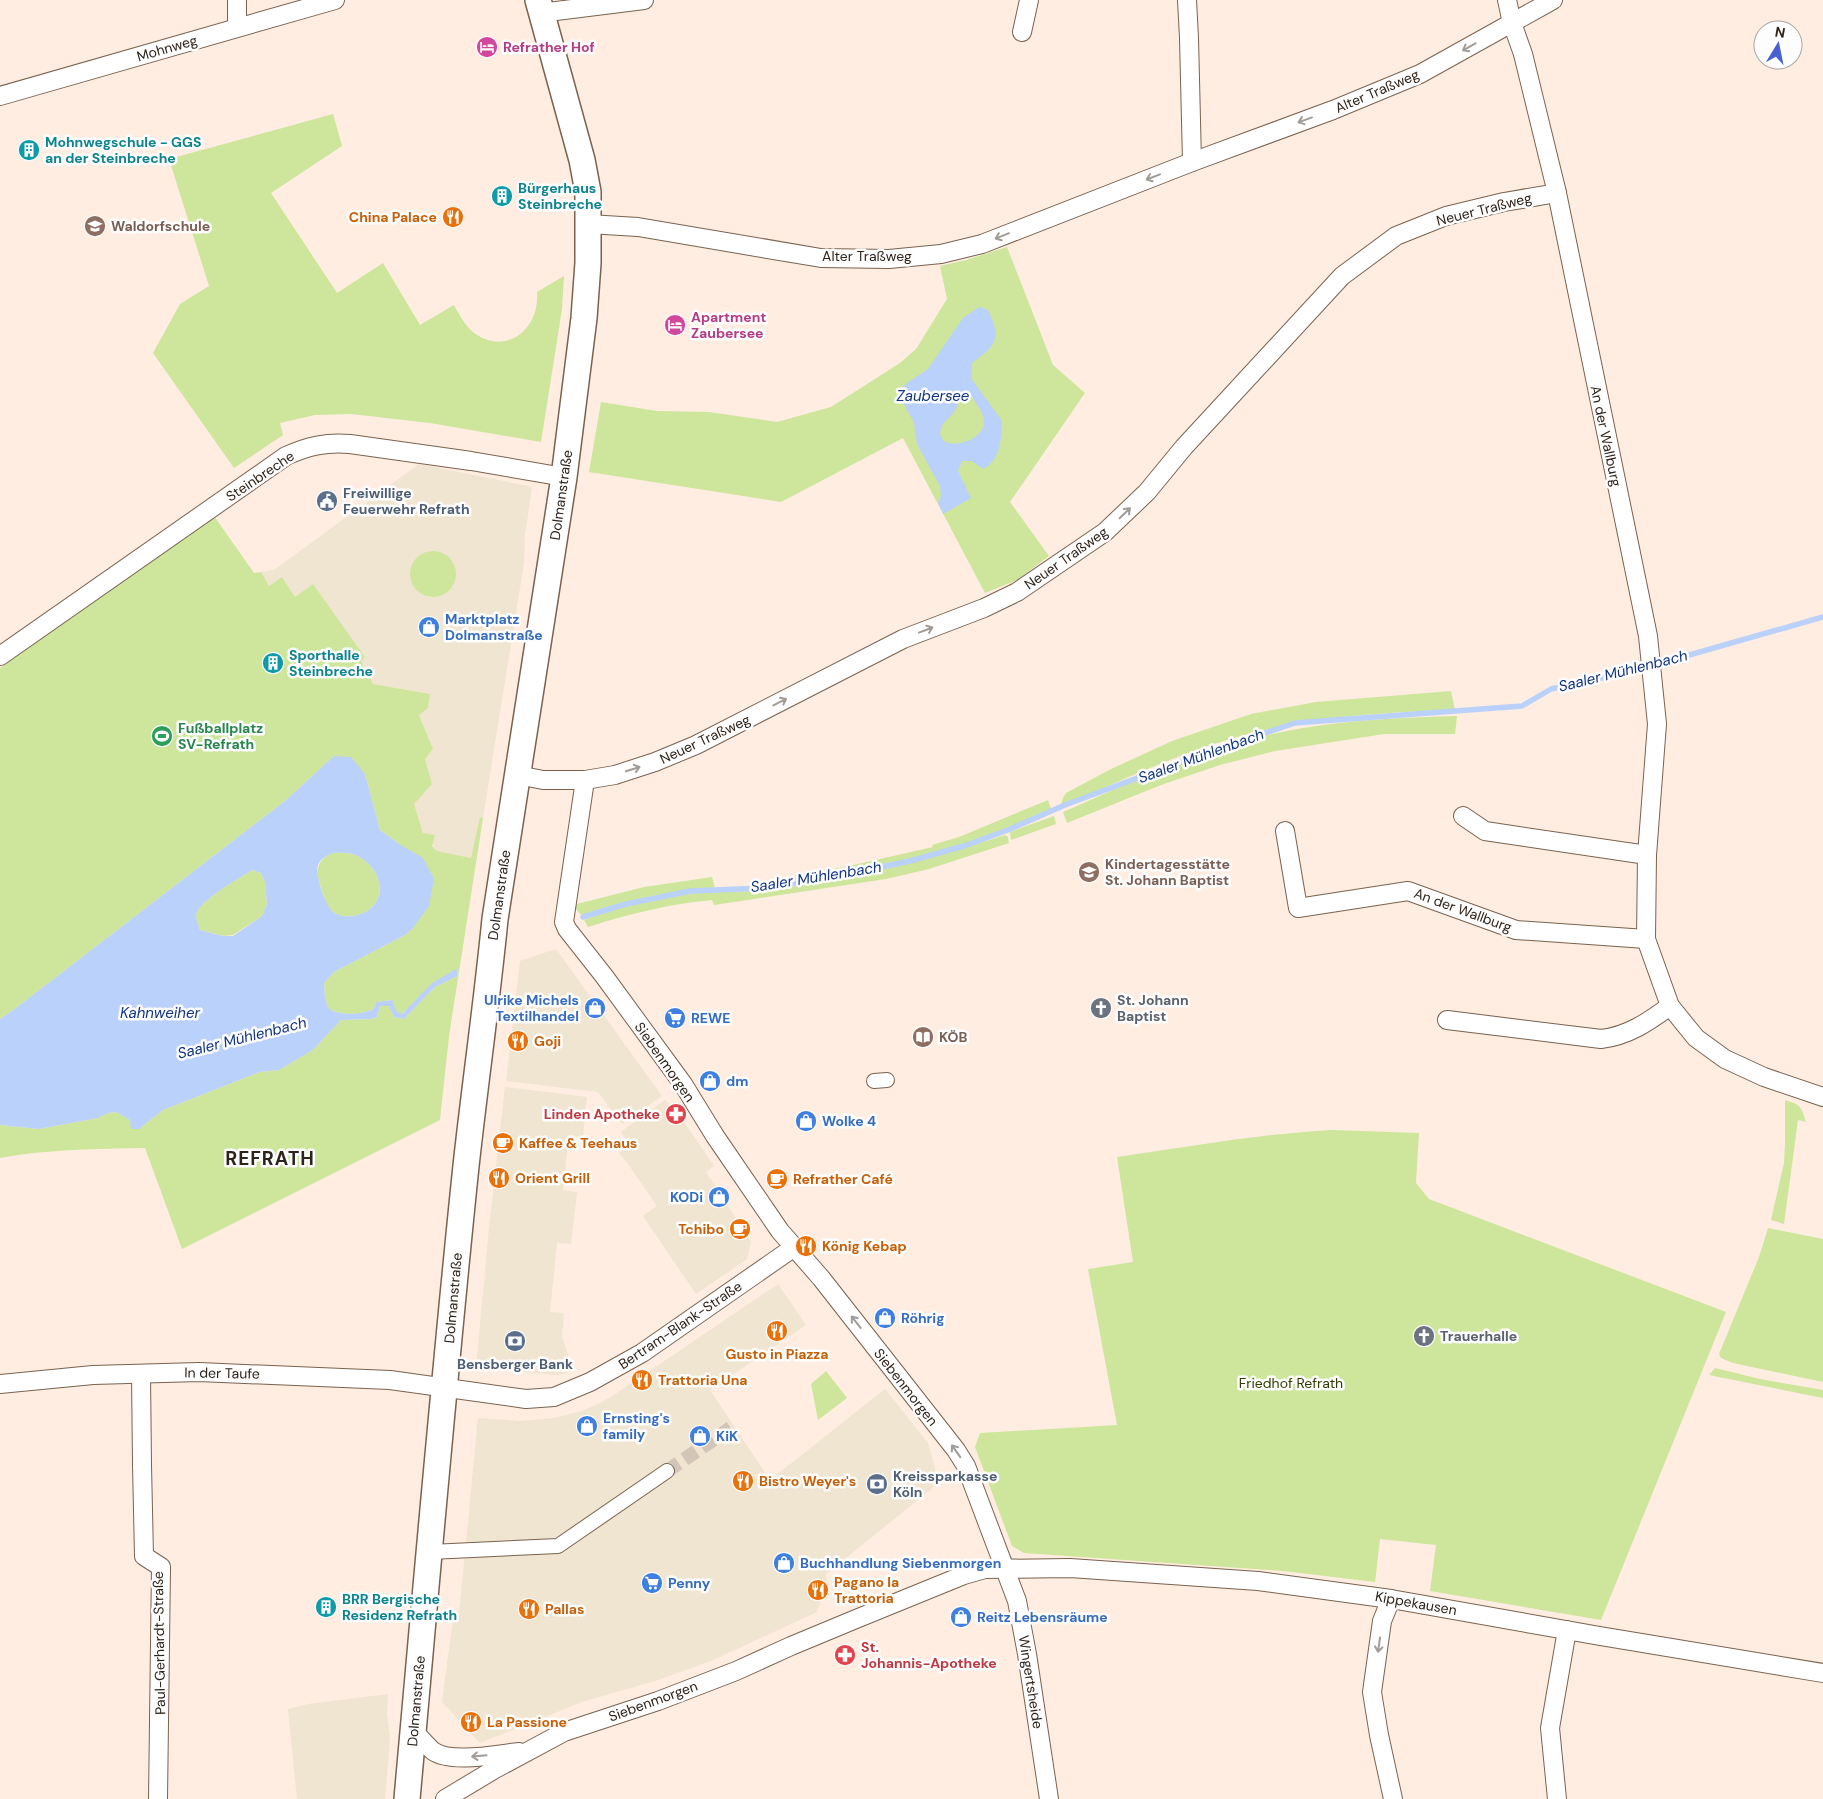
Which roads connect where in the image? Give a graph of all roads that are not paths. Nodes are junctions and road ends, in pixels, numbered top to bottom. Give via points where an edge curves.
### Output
1 (237, 0) edge
2 (335, 0) edge
3 (644, 0) edge
4 (1029, 0) edge
5 (1187, 0) edge
6 (1507, 0) edge
7 (1553, 0) edge
8 (539, 7) edge
9 (1512, 23) junction
10 (237, 27) junction
11 (1022, 32) dead end
12 (0, 96) edge
13 (1192, 162) junction
14 (1557, 193) junction
15 (588, 224) junction
16 (564, 477) junction
17 (0, 656) edge
18 (518, 775) junction
19 (585, 780) junction
20 (1463, 816) dead end
21 (1285, 831) dead end
22 (1647, 855) junction
23 (1646, 939) junction
24 (1670, 1006) junction
25 (1447, 1020) dead end
26 (1823, 1097) edge
27 (793, 1248) junction
28 (141, 1374) junction
29 (0, 1384) edge
30 (445, 1387) junction
31 (667, 1471) tunnel mouth
32 (430, 1552) junction
33 (1004, 1568) junction
34 (1391, 1598) junction
35 (1567, 1630) junction
36 (1823, 1672) edge
37 (413, 1731) junction
38 (527, 1752) junction
39 (158, 1799) edge
40 (407, 1799) edge
41 (445, 1799) edge
42 (1049, 1799) edge
43 (1393, 1799) edge
44 (1557, 1799) edge

1 - 10 street
2 - 10 street, Mohnweg
3 - 8 street
4 - 11 street
5 - 13 street
6 - 9 street, An der Wallburg
7 - 9 street, Alter Traßweg
8 - 15 main road, Dolmanstraße via 582,160 588,192
9 -> 13 street, Alter Traßweg via 1420,74
9 - 14 street, An der Wallburg via 1523,54
10 - 12 street, Mohnweg
13 -> 15 street, Alter Traßweg via 982,244 940,254 889,259 821,258 638,227
19 -> 14 street, Neuer Traßweg via 614,775 696,745 902,639 984,608 1016,592 1105,532 1147,492 1190,440 1342,276 1396,236 1438,219 1504,202
14 - 22 street, An der Wallburg via 1648,636 1657,724
15 - 16 main road, Dolmanstraße via 584,318
16 - 17 street, Steinbreche via 350,444 330,443 305,448 286,456
16 - 18 main road, Dolmanstraße
18 - 19 street, Neuer Traßweg via 543,780
18 - 30 main road, Dolmanstraße via 495,919 481,1036
19 - 27 street, Siebenmorgen via 564,922 567,929 683,1084
20 - 22 street via 1485,831
21 - 23 street, An der Wallburg via 1298,908 1408,891 1516,930
22 - 23 street, An der Wallburg
23 - 24 street, An der Wallburg
24 - 25 street via 1629,1033 1601,1039
24 - 26 street, An der Wallburg via 1696,1038 1725,1059 1764,1077
27 - 30 street, Bertram-Blank-Straße via 642,1353 564,1394 526,1399
33 -> 27 street, Siebenmorgen via 978,1494 956,1450 821,1278
28 - 29 street, In der Taufe
28 - 30 street, In der Taufe via 309,1375
28 - 39 street, Paul-Gerhardt-Straße via 144,1556 161,1567
30 - 32 main road, Dolmanstraße
31 - 32 street via 558,1546
32 - 37 main road, Dolmanstraße
33 - 34 street, Kippekausen via 1070,1568 1258,1581
33 - 38 street, Siebenmorgen via 964,1575 736,1671 564,1732
33 - 42 street, Wingertsheide via 1017,1601 1026,1645
34 - 35 street, Kippekausen
34 -> 43 street via 1382,1621 1372,1692
35 - 36 street, Kippekausen
35 - 44 street via 1550,1728
38 -> 37 street, Siebenmorgen via 460,1758 441,1755
37 - 40 main road, Dolmanstraße
38 - 41 street, Siebenmorgen

